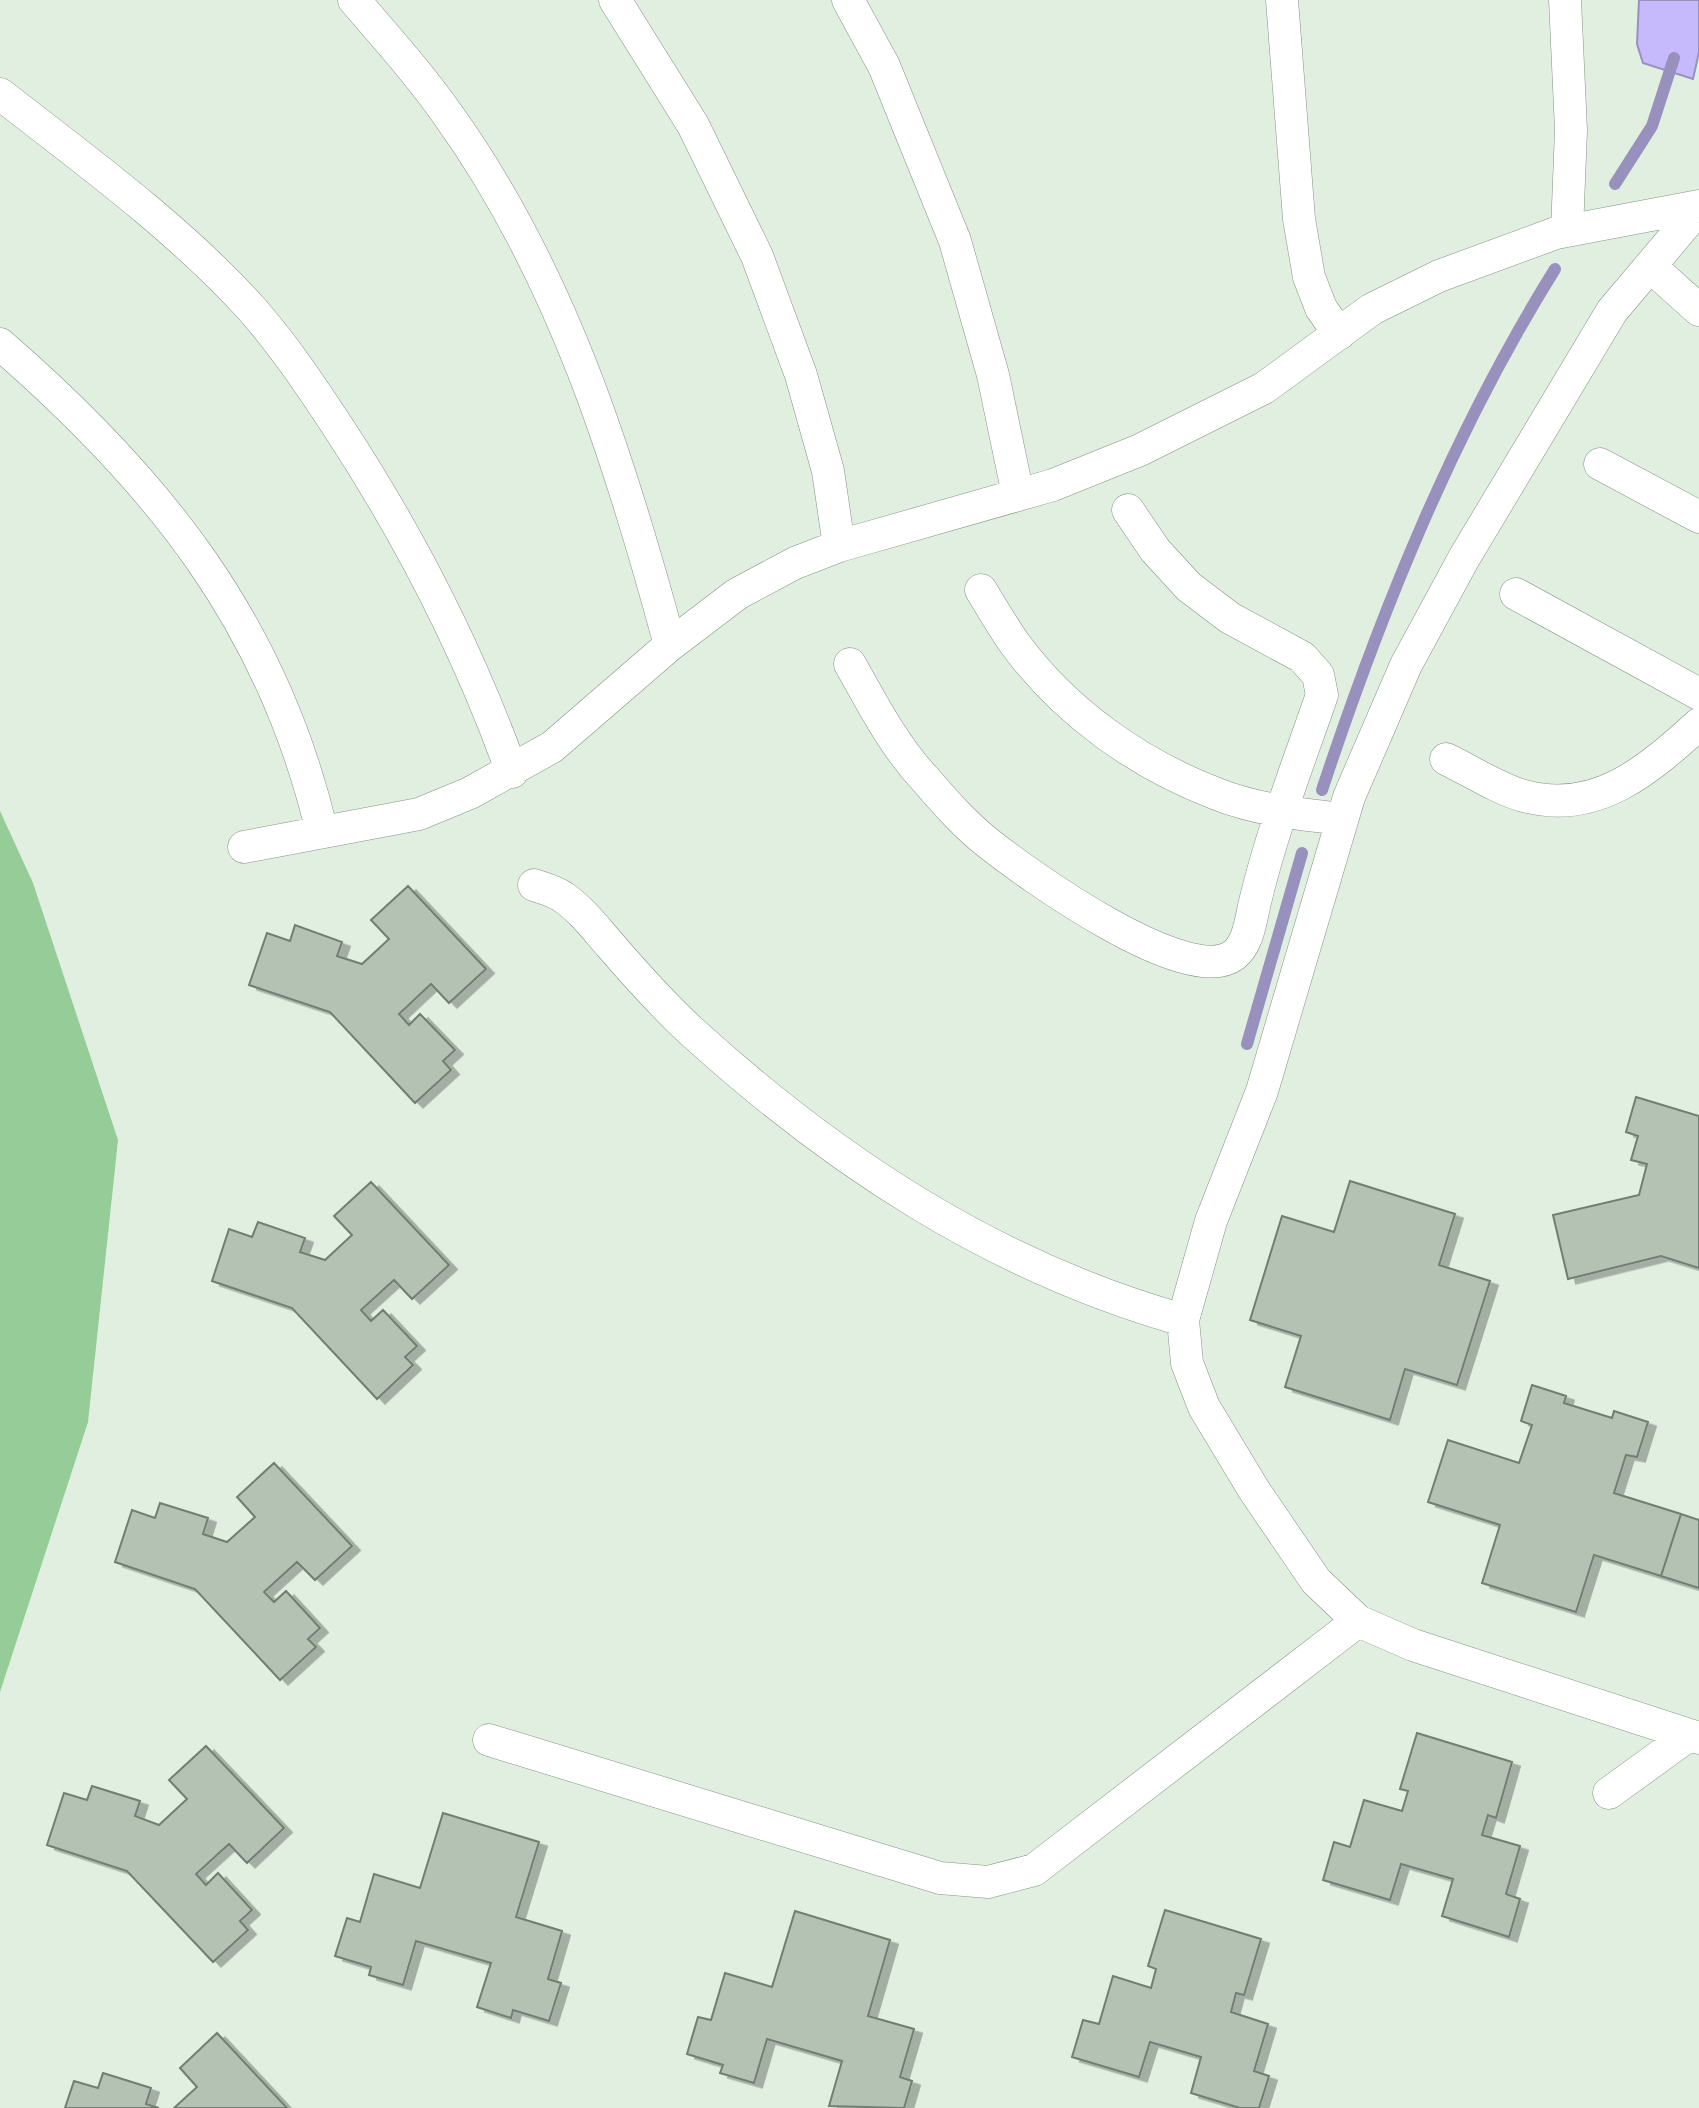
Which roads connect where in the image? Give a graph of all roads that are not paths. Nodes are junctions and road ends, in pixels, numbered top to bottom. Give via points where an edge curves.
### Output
1 (354, 0) edge
2 (615, 0) edge
3 (848, 0) edge
4 (1282, 0) edge
5 (1564, 0) edge
6 (0, 94) edge
7 (1699, 207) edge
8 (1567, 231) junction
9 (1650, 266) junction
10 (1699, 310) edge
11 (1339, 334) junction
12 (0, 344) edge
13 (1601, 464) dead end
14 (1018, 495) junction
15 (1128, 510) dead end
16 (1699, 517) edge
17 (839, 547) junction
18 (981, 590) dead end
19 (1516, 594) dead end
20 (670, 645) junction
21 (850, 664) dead end
22 (1699, 694) edge
23 (1699, 724) edge
24 (1446, 759) dead end
25 (512, 772) junction
26 (1280, 812) junction
27 (1342, 819) junction
28 (322, 832) junction
29 (244, 846) dead end
30 (534, 885) dead end
31 (1183, 1320) junction
32 (1358, 1621) junction
33 (1694, 1737) edge
34 (489, 1740) dead end
35 (1609, 1793) dead end

1 - 20 street via 449,116 552,295 624,486
2 - 17 street via 693,125 757,256 802,375 828,471
3 - 14 street via 884,66 955,240 993,375
4 - 11 street via 1301,231 1309,277 1321,308
5 - 8 street via 1572,130
6 - 25 street via 174,235 250,307 305,378 370,475 433,587 475,674
7 - 8 street
7 - 9 street
8 - 11 street via 1439,276 1372,309
9 - 10 street
9 - 27 street via 1612,311 1464,558 1406,665
11 - 14 street via 1264,388 1140,450
12 - 28 street via 109,449 200,556 269,674 292,728
13 - 16 street
14 - 17 street
15 - 26 street via 1155,550 1189,587 1230,618 1302,657 1318,675 1322,695
17 - 20 street via 795,563 737,594
18 - 26 street via 1015,644 1057,693 1106,734 1160,768 1218,795
19 - 22 street
20 - 25 street via 561,740
21 - 26 street via 884,724 923,777 986,841 1046,887 1118,929 1190,961 1211,963 1234,954 1248,933
23 - 24 street via 1653,765 1607,794 1567,802 1524,796
25 - 28 street via 419,814
26 - 27 street
27 - 31 street via 1262,1091 1211,1221
28 - 29 street
30 - 31 street via 562,896 583,914 689,1029 847,1159 995,1249 1123,1303
31 - 32 street via 1187,1363 1204,1407 1316,1581
32 - 33 street via 1426,1649
32 - 34 street via 1034,1870 988,1882 940,1878
33 - 35 street

